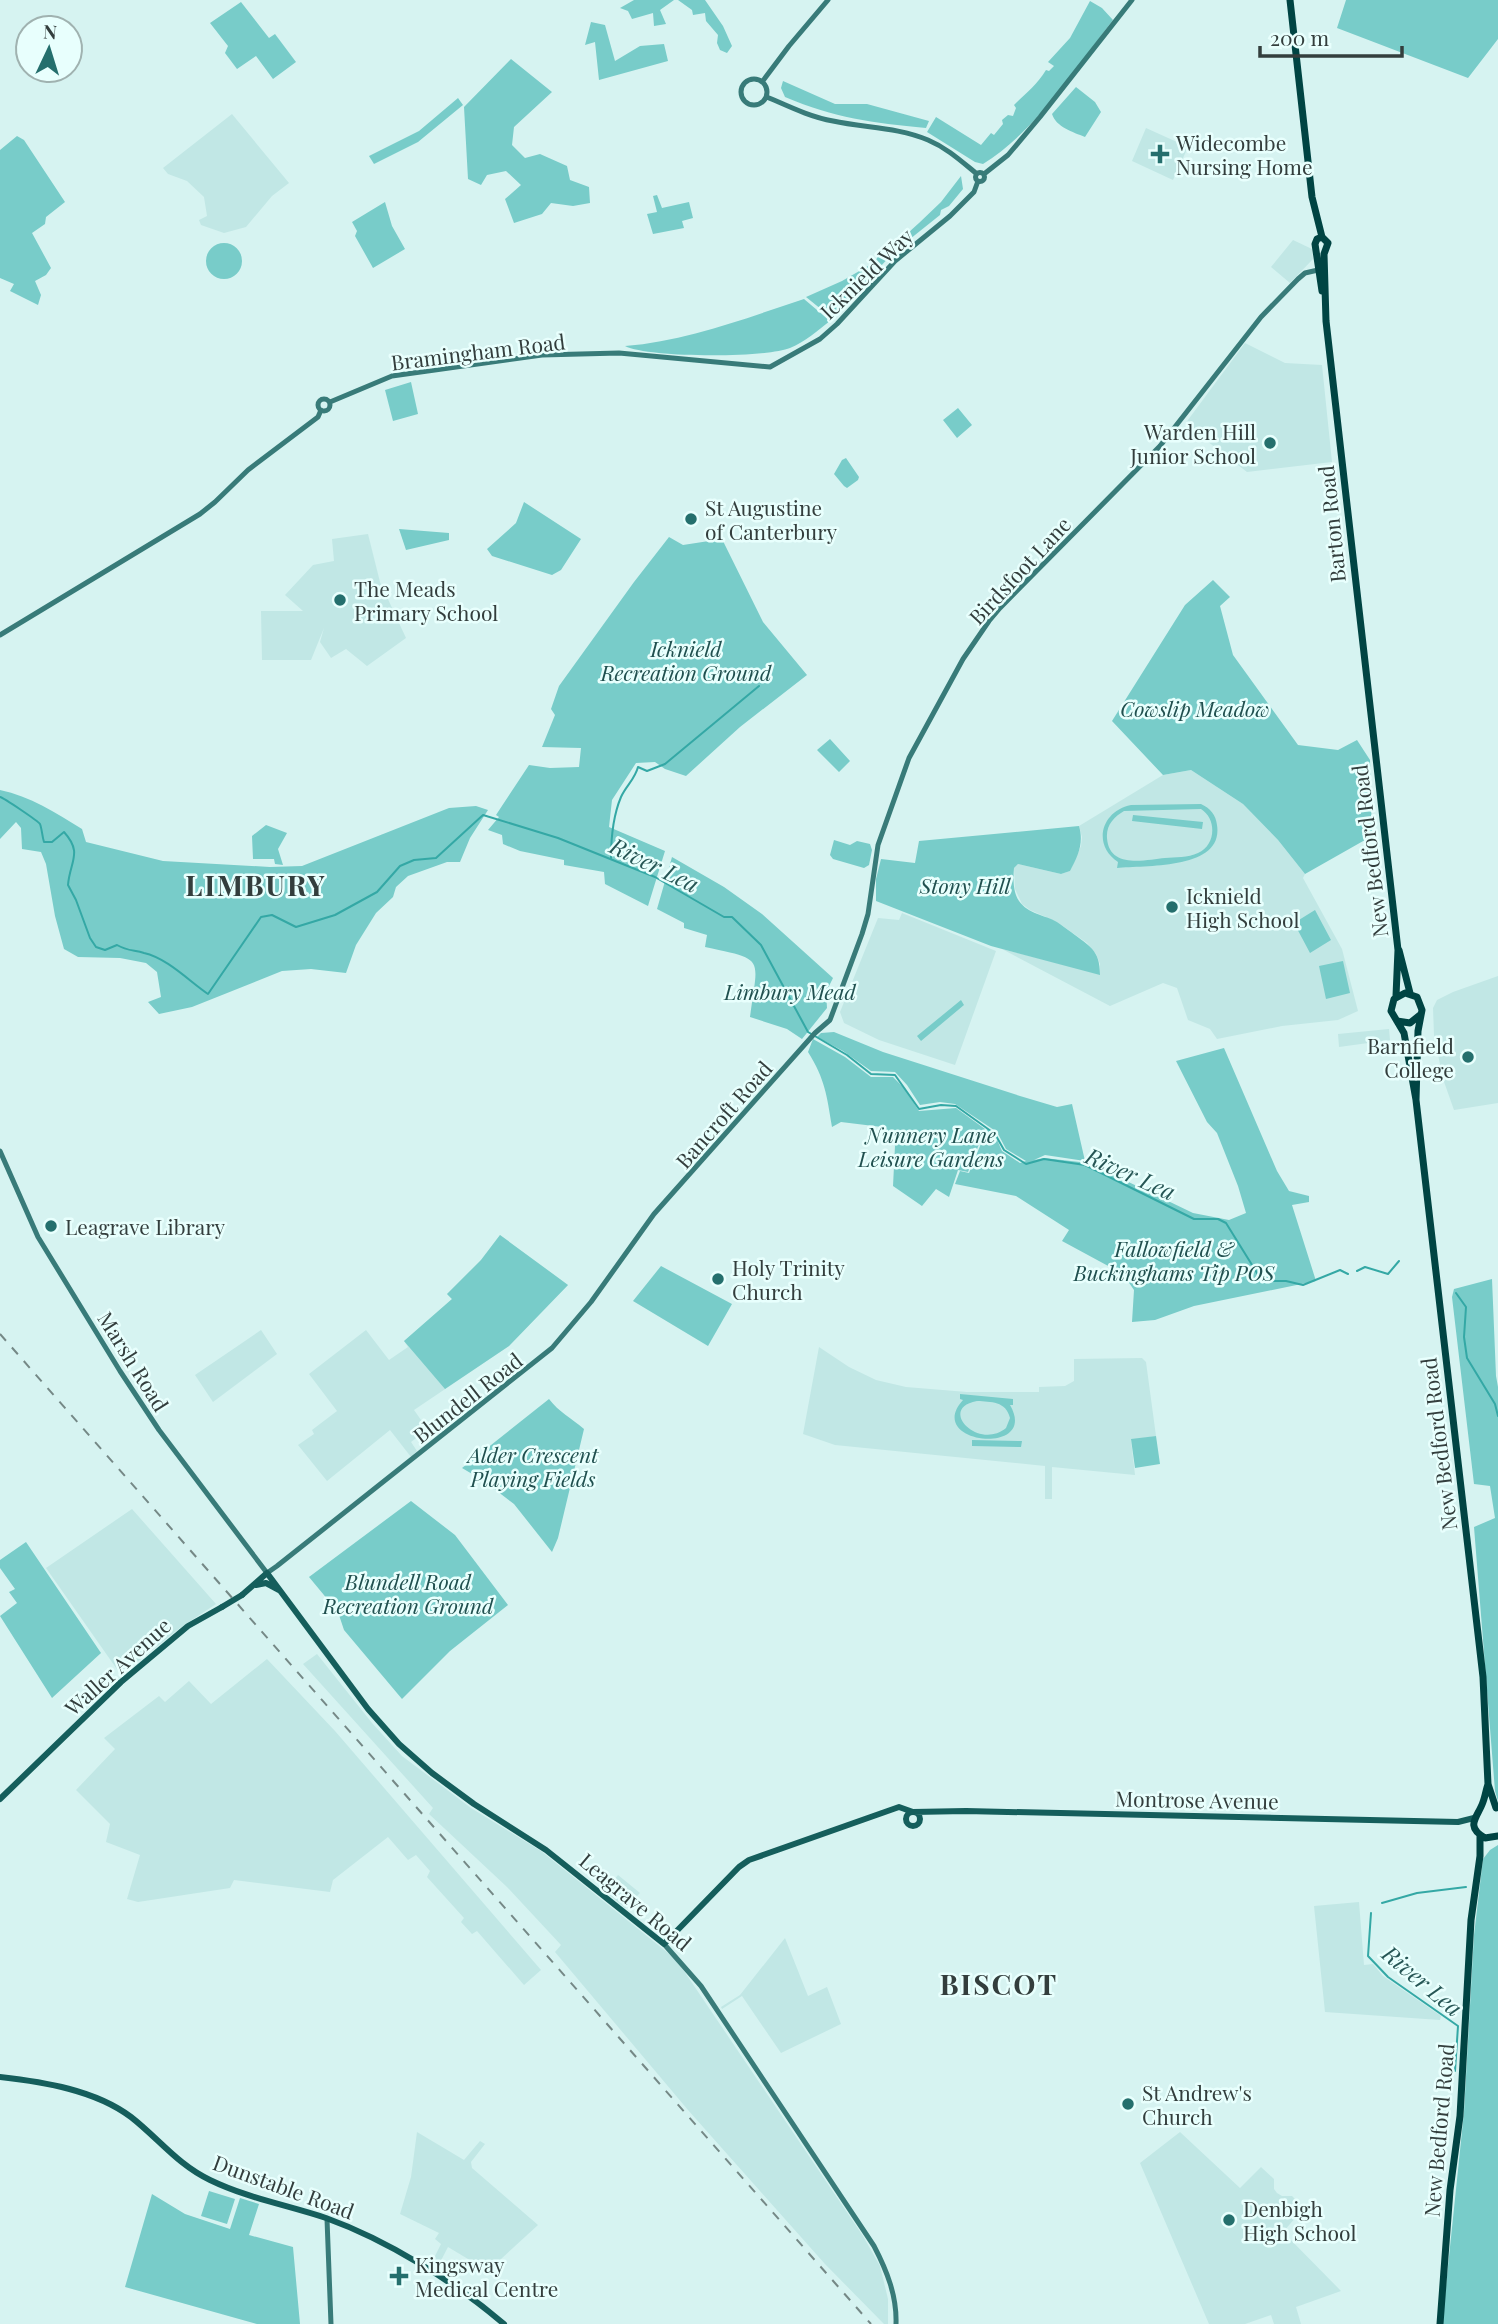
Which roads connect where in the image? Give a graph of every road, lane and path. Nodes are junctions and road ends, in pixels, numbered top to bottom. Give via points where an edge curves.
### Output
1 (828, 0) edge
2 (1132, 0) edge
3 (1290, 0) edge
4 (762, 82) junction
5 (767, 97) junction
6 (980, 176) junction
7 (1321, 237) junction
8 (1316, 248) junction
9 (1326, 248) junction
10 (1318, 270) junction
11 (1324, 295) junction
12 (761, 368) joint
13 (0, 635) edge
14 (1375, 748) joint
15 (1398, 950) junction
16 (1410, 993) junction
17 (1396, 996) junction
18 (1420, 1015) junction
19 (1397, 1021) junction
20 (813, 1035) joint
21 (1416, 1100) junction
22 (0, 1151) edge
23 (654, 1214) joint
24 (267, 1573) junction
25 (253, 1586) junction
26 (280, 1590) junction
27 (1488, 1784) junction
28 (0, 1799) edge
29 (899, 1807) junction
30 (1497, 1809) edge
31 (936, 1811) junction
32 (913, 1812) junction
33 (1477, 1814) junction
34 (906, 1821) junction
35 (920, 1821) junction
36 (1458, 1822) junction
37 (1478, 1833) junction
38 (1497, 1837) edge
39 (1480, 1856) junction
40 (664, 1944) junction
41 (0, 2077) edge
42 (327, 2219) junction
43 (331, 2324) edge
44 (504, 2324) edge
45 (895, 2324) edge
46 (1440, 2324) edge

1 - 4 street
2 - 6 street, Icknield Way via 1008,155
3 - 7 highway via 1312,197
4 - 5 street
4 - 5 street via 747,81 741,95 755,106
5 - 6 street via 832,121 895,129 926,139
6 - 12 street, Icknield Way via 974,192 895,261 820,338 781,363
7 - 8 highway
7 - 9 highway via 1327,241
8 - 9 highway
8 - 10 highway, Barton Road
9 - 11 highway, Barton Road
10 - 11 highway, Barton Road
10 - 20 street, Birdsfoot Lane via 1305,273 1261,317 1160,446 979,634 900,779 878,845 862,934 830,1020
11 - 14 highway, Barton Road
12 - 13 street, Bramingham Road via 667,356 542,355 392,376 330,402 328,409 321,410 200,514
14 - 15 highway, New Bedford Road
15 - 16 highway, New Bedford Road
15 - 17 highway, New Bedford Road
16 - 17 highway
16 - 18 highway via 1420,1001
17 - 19 highway via 1391,1011
18 - 19 highway via 1410,1023
18 - 21 highway, New Bedford Road
19 - 21 highway, New Bedford Road via 1404,1033
20 - 23 street, Bancroft Road
21 - 27 highway, New Bedford Road via 1482,1668
22 - 24 street, Marsh Road via 38,1237 120,1371
23 - 24 street, Blundell Road via 552,1348
24 - 25 main road, Waller Avenue
24 - 26 main road, Leagrave Road
25 - 26 main road via 266,1583
25 - 28 main road, Waller Avenue, bridge via 188,1626 121,1682
26 - 40 main road, Leagrave Road via 399,1744 474,1804 546,1850
27 - 30 highway, New Bedford Road
27 - 33 highway, New Bedford Road
29 - 32 main road, Montrose Avenue
29 - 34 main road
29 - 40 main road via 738,1867
30 - 33 highway via 1487,1807
31 - 32 main road, Montrose Avenue
31 - 35 main road
31 - 36 main road, Montrose Avenue
32 - 34 main road
32 - 35 main road
33 - 36 main road, Montrose Avenue
33 - 37 highway, New Bedford Road
34 - 35 main road via 912,1826
36 - 37 main road, Montrose Avenue
37 - 38 highway
37 - 39 highway, New Bedford Road
38 - 39 highway
39 - 46 highway, New Bedford Road via 1471,1920 1460,2116
40 - 45 street, Leagrave Road via 701,1986 874,2246 892,2289
41 - 42 main road, Dunstable Road via 61,2087 110,2105 202,2176
42 - 43 street
42 - 44 main road, Dunstable Road via 439,2276

